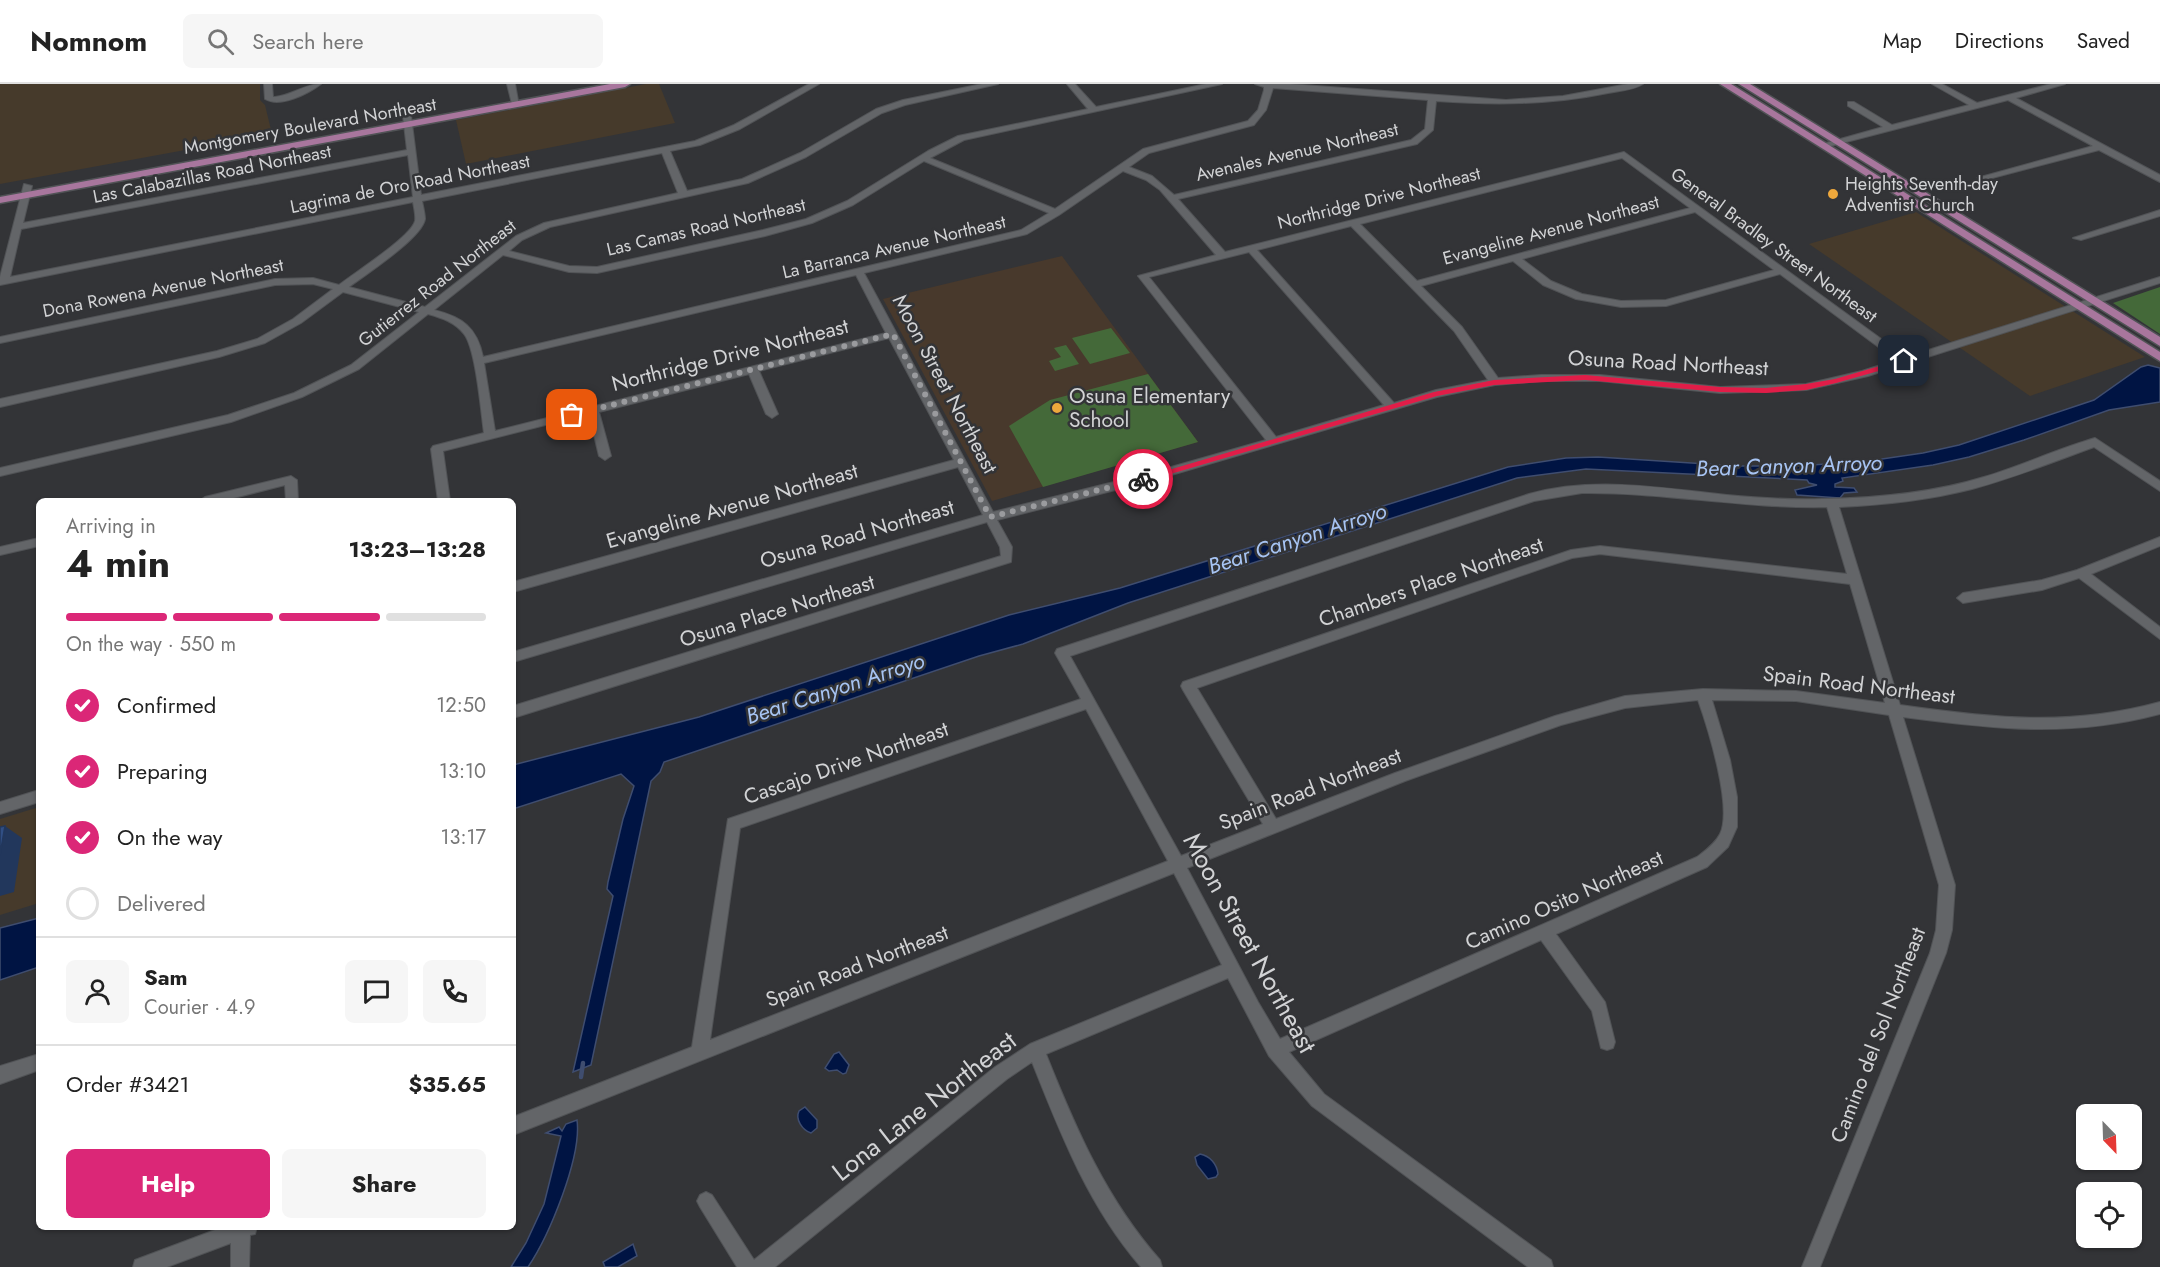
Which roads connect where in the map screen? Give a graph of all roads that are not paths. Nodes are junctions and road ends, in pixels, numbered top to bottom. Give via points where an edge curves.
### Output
1 (317, 84) edge
2 (511, 84) edge
3 (581, 84) edge
4 (625, 84) edge
5 (815, 84) edge
6 (994, 84) edge
7 (1071, 84) edge
8 (1218, 84) edge
9 (1258, 84) edge
10 (1269, 84) edge
11 (1639, 84) edge
12 (1725, 84) edge
13 (1744, 84) edge
14 (1936, 84) edge
15 (2058, 84) edge
16 (268, 88) edge
17 (1432, 98) junction
18 (2010, 98) junction
19 (515, 100) junction
20 (1851, 104) dead end
21 (1977, 106) junction
22 (1093, 109) junction
23 (408, 120) junction
24 (1891, 128) junction
25 (1838, 142) junction
26 (1823, 145) junction
27 (2100, 147) junction
28 (665, 150) junction
29 (412, 152) junction
30 (1624, 155) joint
31 (923, 158) junction
32 (1121, 167) junction
33 (2160, 179) edge
34 (1980, 180) dead end
35 (26, 190) junction
36 (0, 191) edge
37 (684, 196) junction
38 (1172, 198) junction
39 (419, 199) junction
40 (0, 200) edge
41 (1696, 209) junction
42 (1056, 213) junction
43 (2160, 213) edge
44 (1353, 223) junction
45 (17, 227) junction
46 (2078, 238) dead end
47 (1251, 249) junction
48 (501, 252) junction
49 (1222, 255) junction
50 (1515, 258) junction
51 (1780, 271) junction
52 (859, 272) junction
53 (2160, 280) edge
54 (2, 282) edge
55 (1415, 285) junction
56 (341, 288) junction
57 (2095, 302) junction
58 (2079, 307) junction
59 (427, 311) junction
60 (893, 334) junction
61 (0, 340) edge
62 (2160, 342) edge
63 (2160, 357) edge
64 (478, 361) junction
65 (1904, 361) junction
66 (753, 370) junction
67 (1494, 382) junction
68 (0, 403) edge
69 (1392, 407) junction
70 (592, 410) junction
71 (772, 414) dead end
72 (490, 435) junction
73 (1273, 441) junction
74 (605, 456) dead end
75 (962, 462) junction
76 (0, 472) edge
77 (2160, 487) edge
78 (217, 498) edge
79 (292, 498) edge
80 (444, 498) edge
81 (1832, 503) junction
82 (990, 517) junction
83 (2160, 541) edge
84 (36, 543) edge
85 (0, 551) edge
86 (2081, 573) junction
87 (1855, 580) junction
88 (516, 586) edge
89 (1963, 598) dead end
90 (2160, 634) edge
91 (516, 656) edge
92 (1703, 694) junction
93 (1089, 702) junction
94 (2160, 708) edge
95 (516, 711) edge
96 (1895, 711) junction
97 (36, 797) edge
98 (0, 808) edge
99 (1273, 827) junction
100 (1178, 865) junction
101 (1544, 931) junction
102 (1233, 968) junction
103 (1607, 1042) dead end
104 (1036, 1050) junction
105 (1275, 1050) junction
106 (700, 1052) junction
107 (36, 1063) edge
108 (0, 1075) edge
109 (516, 1125) edge
110 (706, 1201) dead end
111 (240, 1230) edge
112 (245, 1230) edge
113 (1146, 1265) edge
114 (142, 1267) edge
115 (240, 1267) edge
116 (748, 1267) edge
117 (760, 1267) edge
118 (1544, 1267) edge
119 (1810, 1267) edge

1 - 16 street via 283,99 269,99
2 - 19 street
3 - 19 main road, Montgomery Boulevard Northeast
4 - 19 main road, Montgomery Boulevard Northeast
5 - 28 street, Lagrima de Oro Road Northeast via 726,133
6 - 37 street, Gutierrez Road Northeast via 891,106 776,169 726,187
7 - 22 street
8 - 22 street, Las Camas Road Northeast
9 - 10 street
10 - 17 street
10 - 32 street, La Barranca Avenue Northeast via 1265,108 1251,123 1158,146
11 - 17 street via 1555,101 1502,103
12 - 26 main road
13 - 25 main road
14 - 21 street
15 - 18 street
17 - 38 street, Avenales Avenue Northeast via 1430,127 1413,142
18 - 21 street
18 - 27 street
19 - 23 main road, Montgomery Boulevard Northeast
20 - 24 street
21 - 24 street
22 - 31 street, Las Camas Road Northeast via 961,138
23 - 29 street
23 - 35 main road, Montgomery Boulevard Northeast
24 - 25 street
25 - 26 street
25 - 57 main road
26 - 58 main road
27 - 33 street
27 - 34 street
28 - 37 street
28 - 39 street, Lagrima de Oro Road Northeast
29 - 39 street
29 - 45 street, Las Calabazillas Road Northeast
30 - 41 street, General Bradley Street Northeast
30 - 44 street, Northridge Drive Northeast
31 - 42 street
31 - 48 street, Las Camas Road Northeast via 831,212 743,238 597,270 569,269
32 - 38 street via 1157,183
32 - 42 street, La Barranca Avenue Northeast
35 - 36 main road, Montgomery Boulevard Northeast
35 - 40 main road, Montgomery Boulevard Northeast
35 - 45 street
37 - 48 street, Gutierrez Road Northeast via 547,225
38 - 49 street
39 - 54 street, Lagrima de Oro Road Northeast
39 - 56 street via 420,220 415,230
41 - 50 street, Evangeline Avenue Northeast
41 - 51 street, General Bradley Street Northeast
42 - 52 street, La Barranca Avenue Northeast via 1024,232
43 - 46 street
44 - 47 street, Northridge Drive Northeast
44 - 55 street
45 - 54 street
47 - 49 street, Northridge Drive Northeast
47 - 69 street
48 - 59 street, Gutierrez Road Northeast
49 - 73 street, Northridge Drive Northeast via 1143,276
50 - 51 street via 1547,283 1580,297 1621,304 1666,303
50 - 55 street, Evangeline Avenue Northeast
51 - 65 street, General Bradley Street Northeast
52 - 60 street, Moon Street Northeast
52 - 64 street, La Barranca Avenue Northeast
53 - 57 street, Osuna Road Northeast
55 - 67 street via 1458,329
56 - 59 street, Dona Rowena Avenue Northeast
56 - 61 street, Dona Rowena Avenue Northeast via 305,280 275,282
56 - 68 street via 286,328 249,345
57 - 58 street, Osuna Road Northeast
57 - 62 main road
58 - 63 main road
58 - 65 street, Osuna Road Northeast
59 - 64 street, Dona Rowena Avenue Northeast via 459,322 469,330
59 - 76 street, Gutierrez Road Northeast via 354,367 263,409
60 - 66 street, Northridge Drive Northeast
60 - 75 street, Moon Street Northeast
64 - 72 street, Dona Rowena Avenue Northeast
65 - 67 street, Osuna Road Northeast via 1836,381 1766,390 1720,390 1585,378
66 - 70 street, Northridge Drive Northeast
66 - 71 street
67 - 69 street, Osuna Road Northeast
69 - 73 street, Osuna Road Northeast
70 - 72 street, Northridge Drive Northeast
70 - 74 street
72 - 80 street, Northridge Drive Northeast via 437,449
73 - 82 street, Osuna Road Northeast via 1151,477
75 - 82 street, Moon Street Northeast
75 - 88 street, Evangeline Avenue Northeast
77 - 81 street via 2095,441 1969,486
78 - 79 street via 291,480
81 - 87 street, Camino del Sol Northeast
81 - 93 street, Moon Street Northeast via 1741,501 1628,488 1580,489 1533,497 1062,653
82 - 91 street, Osuna Road Northeast
82 - 95 street, Osuna Place Northeast via 1008,553 1002,562
83 - 86 street
84 - 85 street
86 - 89 street via 2024,589
86 - 90 street
87 - 96 street, Camino del Sol Northeast
87 - 99 street, Chambers Place Northeast via 1633,553 1600,550 1571,554 1188,686
92 - 96 street, Spain Road Northeast via 1796,696
92 - 99 street, Spain Road Northeast via 1625,702 1560,720
92 - 101 street, Camino Osito Northeast via 1730,805 1730,828 1720,848 1702,862
93 - 100 street, Moon Street Northeast
93 - 106 street, Cascajo Drive Northeast via 733,824
94 - 96 street, Spain Road Northeast via 2081,723 2033,725
96 - 119 street, Camino del Sol Northeast via 1947,885 1944,930
97 - 98 street
99 - 100 street, Spain Road Northeast
100 - 102 street, Moon Street Northeast
100 - 106 street, Spain Road Northeast
101 - 103 street via 1599,1008
101 - 105 street, Camino Osito Northeast
102 - 104 street, Lona Lane Northeast
102 - 105 street, Moon Street Northeast
104 - 113 street via 1087,1172
104 - 117 street, Lona Lane Northeast via 1001,1072
105 - 118 street, Moon Street Northeast via 1318,1100
106 - 109 street, Spain Road Northeast
107 - 108 street
110 - 116 street
111 - 114 street
112 - 115 street

